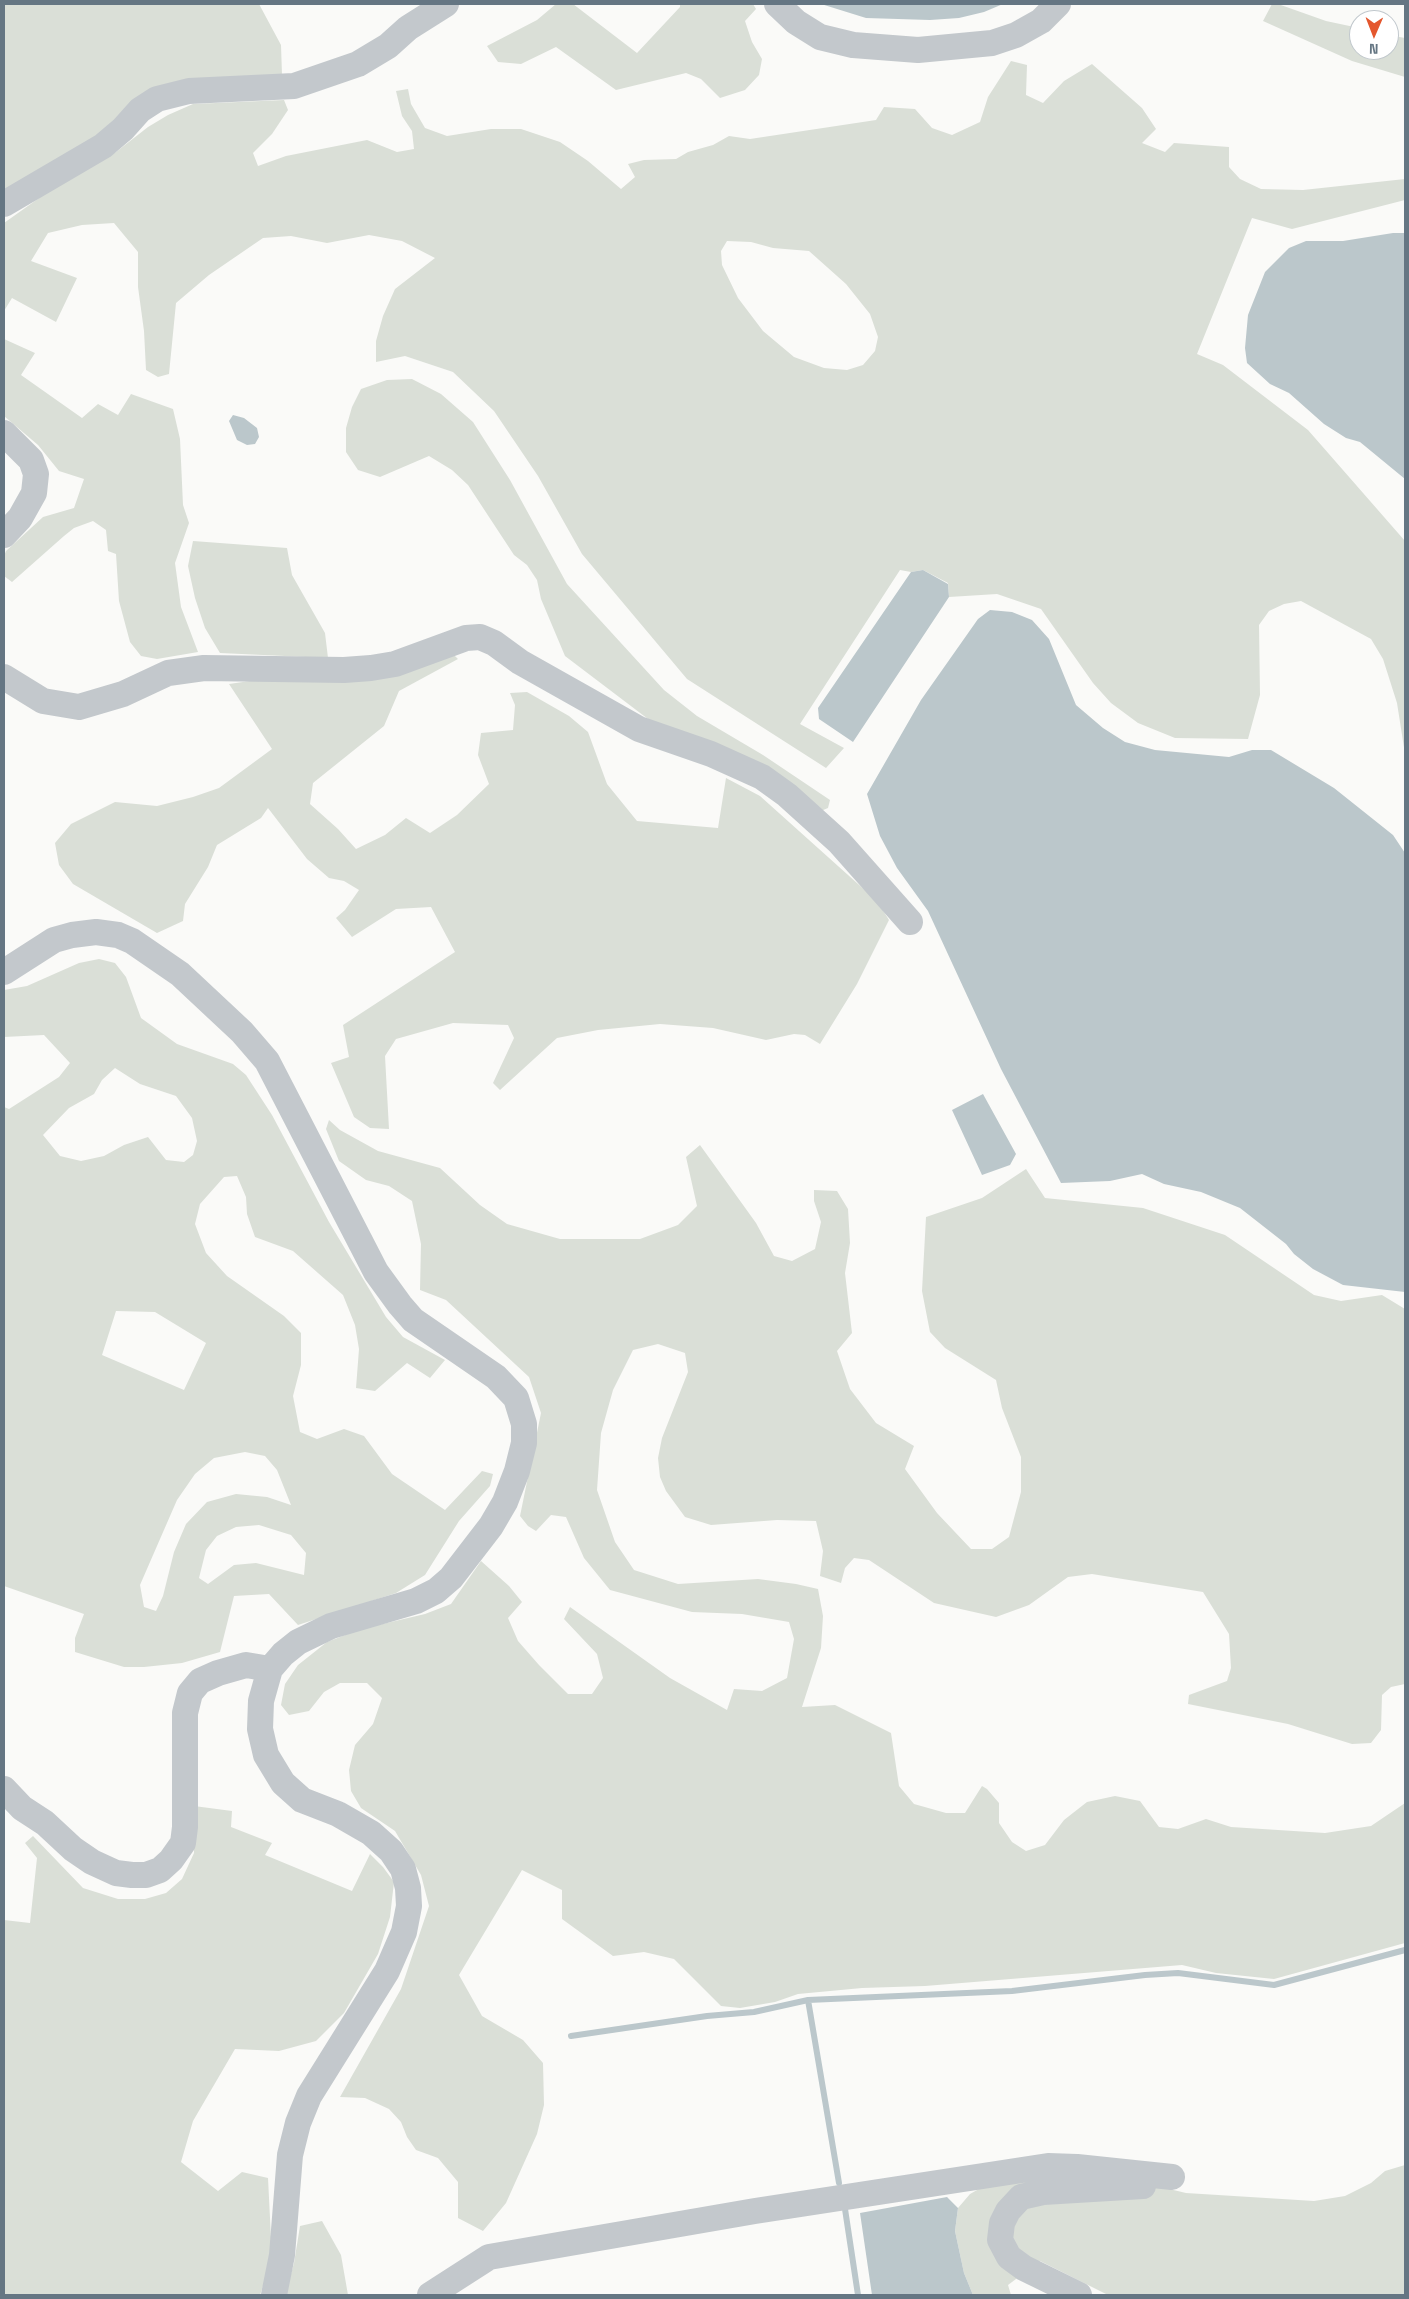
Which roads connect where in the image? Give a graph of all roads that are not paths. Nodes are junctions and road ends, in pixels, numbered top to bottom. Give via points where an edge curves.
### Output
1 (446, 4) edge
2 (777, 4) edge
3 (1058, 4) edge
4 (4, 204) edge
5 (4, 434) edge
6 (4, 536) edge
7 (4, 677) edge
8 (910, 922) dead end
9 (4, 972) edge
10 (270, 1669) junction
11 (4, 1789) edge
12 (274, 2295) edge
13 (430, 2295) edge
14 (1079, 2295) edge

1 - 4 street via 358,64 294,86 190,91 158,99 140,110 104,146
2 - 3 street via 796,22 820,37 853,45 918,50 992,42 1041,21
5 - 6 street via 31,460 36,474 34,493 20,518
7 - 8 street via 43,701 79,707 115,697 168,673 204,668 371,668 395,664 466,638 480,637 639,729 711,754 762,777 839,842
9 - 10 street via 54,940 96,932 132,941 180,974 242,1032 267,1061 376,1272 400,1305 413,1320 496,1377 516,1398 524,1424 524,1443 517,1471 491,1526 451,1578 416,1602 331,1626 298,1642
10 - 11 street via 246,1665 218,1673 200,1681 190,1693 185,1713 186,1826 183,1844 160,1870 132,1875 116,1873 92,1862 22,1808
10 - 12 street via 262,1701 260,1728 266,1755 282,1783 302,1800 338,1814 371,1833 391,1851 403,1869 409,1906 404,1932 387,1971 309,2096 298,2123 290,2155 282,2255
13 - 14 street via 489,2257 755,2211 1048,2166 1172,2177 1143,2186 1043,2192 1021,2197 1008,2211 1002,2223 1000,2240 1009,2257 1024,2268

